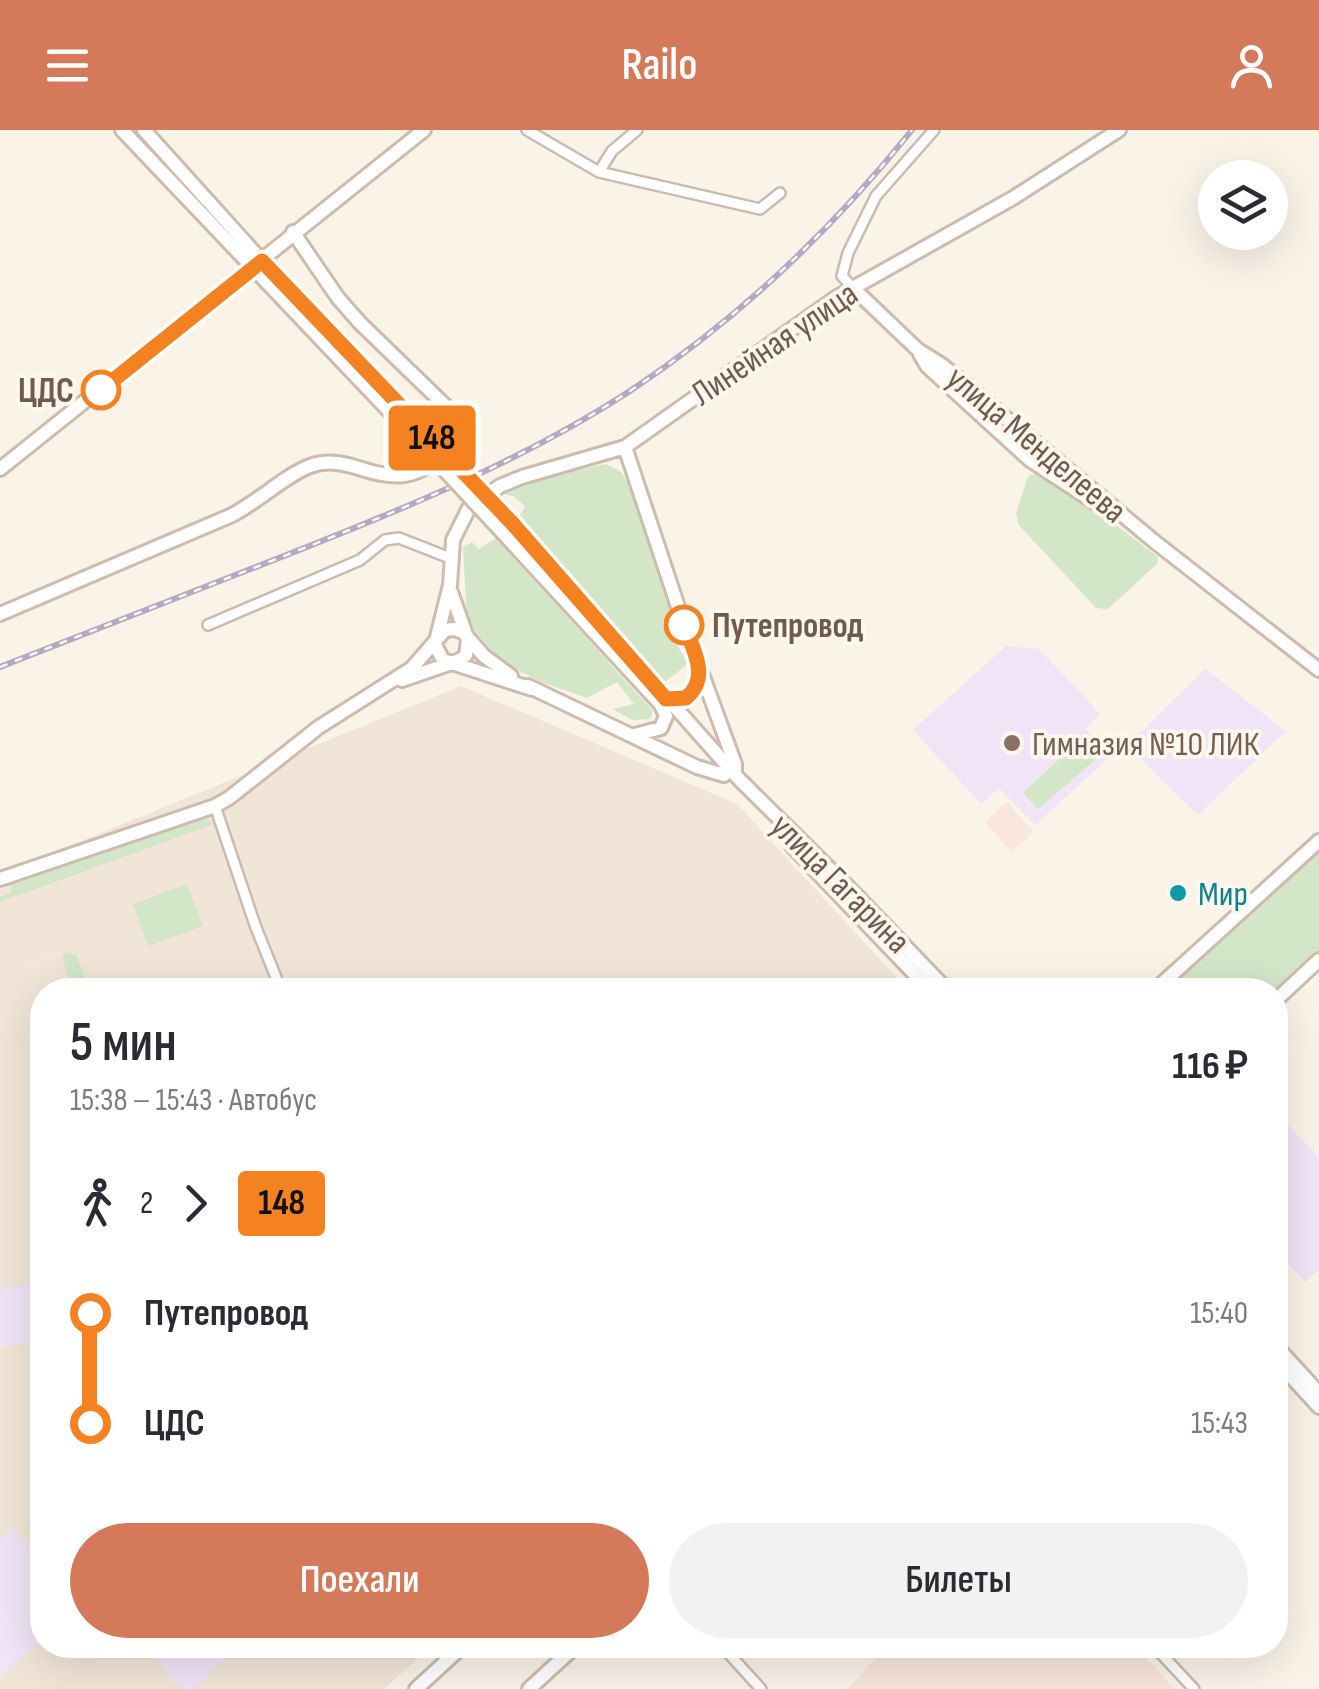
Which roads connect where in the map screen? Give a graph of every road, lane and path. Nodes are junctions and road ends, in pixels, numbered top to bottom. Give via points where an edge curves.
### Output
1 (122, 130) edge
2 (144, 130) edge
3 (424, 130) edge
4 (527, 130) edge
5 (637, 130) edge
6 (934, 130) edge
7 (1119, 130) edge
8 (599, 172) junction
9 (780, 193) dead end
10 (293, 232) junction
11 (257, 265) junction
12 (852, 288) junction
13 (625, 447) junction
14 (0, 470) edge
15 (450, 558) junction
16 (450, 585) junction
17 (0, 614) edge
18 (208, 625) dead end
19 (438, 636) junction
20 (468, 640) junction
21 (452, 662) junction
22 (700, 668) junction
23 (1319, 670) edge
24 (390, 684) junction
25 (532, 689) junction
26 (664, 702) junction
27 (634, 735) junction
28 (730, 775) junction
29 (214, 806) junction
30 (1319, 840) edge
31 (0, 880) edge
32 (1319, 960) edge
33 (276, 978) edge
34 (919, 978) edge
35 (936, 978) edge
36 (1168, 978) edge
37 (1288, 989) edge
38 (1288, 1360) edge
39 (1288, 1368) edge
40 (1314, 1388) edge
41 (1319, 1407) edge
42 (450, 1658) edge
43 (564, 1658) edge
44 (733, 1658) edge
45 (1165, 1658) edge
46 (416, 1689) edge
47 (529, 1689) edge
48 (762, 1689) edge
49 (1194, 1689) edge

1 - 11 main road, улица Гагарина
2 - 11 main road, улица Гагарина via 242,235
3 - 10 main road
4 - 8 street
5 - 8 street
6 - 12 street via 876,196 842,276
7 - 12 main road, Линейная улица
8 - 9 street via 760,208
10 - 11 main road
10 - 17 main road via 360,323 459,419 450,447 424,468 396,476 327,462 308,466 256,504
11 - 14 main road
11 - 26 main road, улица Гагарина, bridge
12 - 13 main road, Линейная улица
12 - 23 main road, улица Менделеева via 918,350
13 - 15 main road, Линейная улица via 500,486 459,522
13 - 22 main road, улица Гагарина
15 - 16 main road, Линейная улица
15 - 18 street via 399,538 386,540 360,560
16 - 19 main road, Линейная улица
16 - 20 main road, Линейная улица
19 - 20 main road via 454,629
19 - 21 main road via 437,654
19 - 24 main road
20 - 21 main road via 466,655
20 - 25 main road, улица Гагарина
21 - 24 main road
21 - 25 main road, улица Гагарина
22 - 26 main road via 694,692
22 - 28 main road, улица Гагарина via 736,764
24 - 29 main road via 319,727
25 - 27 main road, улица Гагарина
26 - 27 main road via 661,728
26 - 28 main road, улица Гагарина
27 - 28 main road, улица Гагарина via 697,767
28 - 34 main road, улица Гагарина
28 - 35 main road, улица Гагарина
29 - 31 main road
29 - 33 street
30 - 36 main road
32 - 37 main road
38 - 40 main road
39 - 40 main road
40 - 41 main road
42 - 46 main road
43 - 47 main road
44 - 48 street
45 - 49 street

